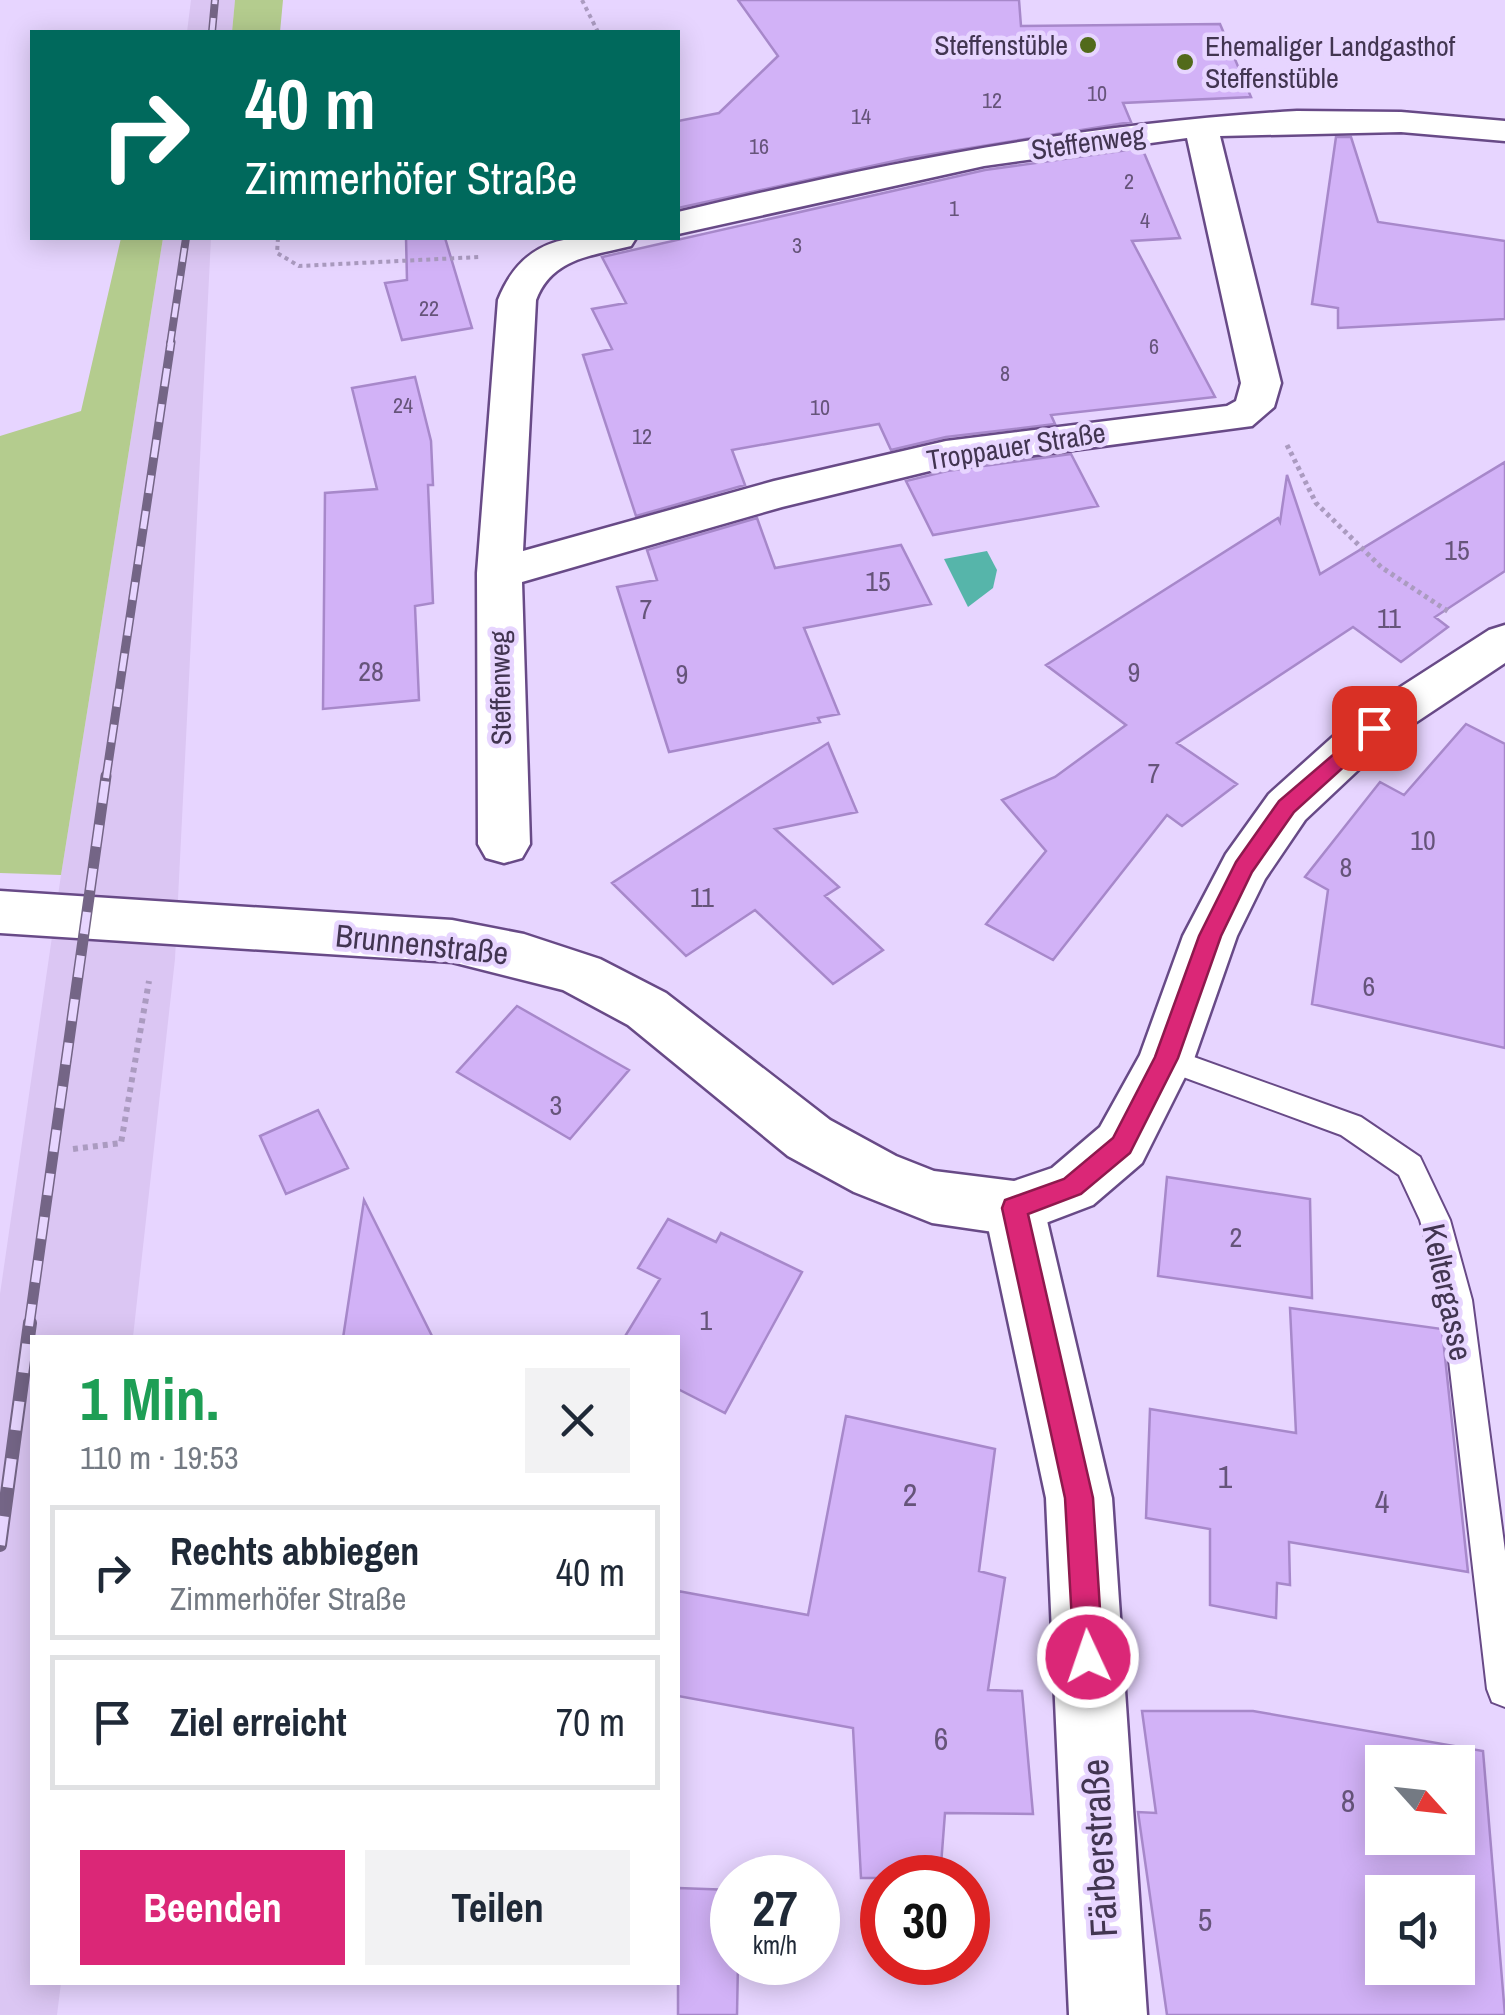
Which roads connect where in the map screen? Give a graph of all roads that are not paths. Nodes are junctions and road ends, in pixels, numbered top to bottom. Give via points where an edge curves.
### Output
1 (1201, 126) junction
2 (1505, 131) edge
3 (680, 223) edge
4 (609, 240) edge
5 (499, 573) junction
6 (1502, 643) edge
7 (504, 844) dead end
8 (0, 912) edge
9 (1166, 1058) junction
10 (1014, 1208) junction
11 (1505, 1689) edge
12 (1108, 2015) edge

1 - 2 street, Steffenweg via 1312,121
1 - 3 street, Steffenweg via 1012,152
1 - 5 street, Troppauer Straße via 1260,383 1254,407 1238,417 946,454
4 - 5 street, Steffenweg via 534,264 522,281
5 - 7 street, Steffenweg
6 - 9 street via 1374,728 1287,806 1244,868 1210,936
8 - 10 street, Brunnenstraße via 452,941 524,956 580,974 647,1009 809,1138 875,1174 932,1197
9 - 10 street via 1121,1145 1072,1187
9 - 11 lane, Keltergasse via 1351,1126 1410,1166 1435,1220 1457,1300
10 - 12 street, Färberstraße via 1079,1498

